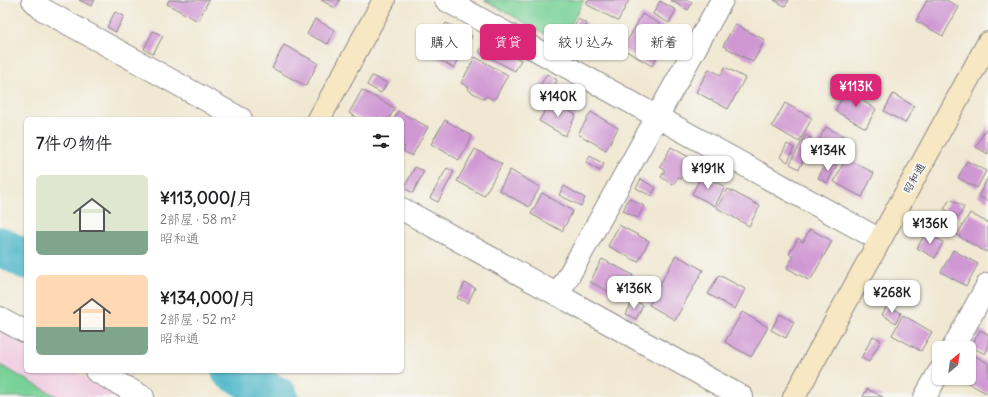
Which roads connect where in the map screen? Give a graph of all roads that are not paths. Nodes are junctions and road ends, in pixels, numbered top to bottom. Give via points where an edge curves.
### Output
1 (34, 0) edge
2 (384, 0) edge
3 (446, 0) edge
4 (722, 0) edge
5 (988, 43) edge
6 (236, 117) edge
7 (320, 117) edge
8 (657, 118) junction
9 (404, 210) edge
10 (880, 240) junction
11 (988, 284) edge
12 (558, 296) junction
13 (0, 318) edge
14 (24, 331) edge
15 (956, 341) edge
16 (100, 373) edge
17 (932, 384) edge
18 (143, 397) edge
19 (742, 397) edge
20 (794, 397) edge
21 (925, 397) edge

1 - 6 street via 42,9
2 - 7 street
3 - 8 street
4 - 8 street
5 - 10 street, 昭和通
8 - 10 street
8 - 12 street
9 - 12 street
10 - 20 street, 昭和通
11 - 15 street
12 - 19 street
13 - 14 street
16 - 18 street
17 - 21 street

